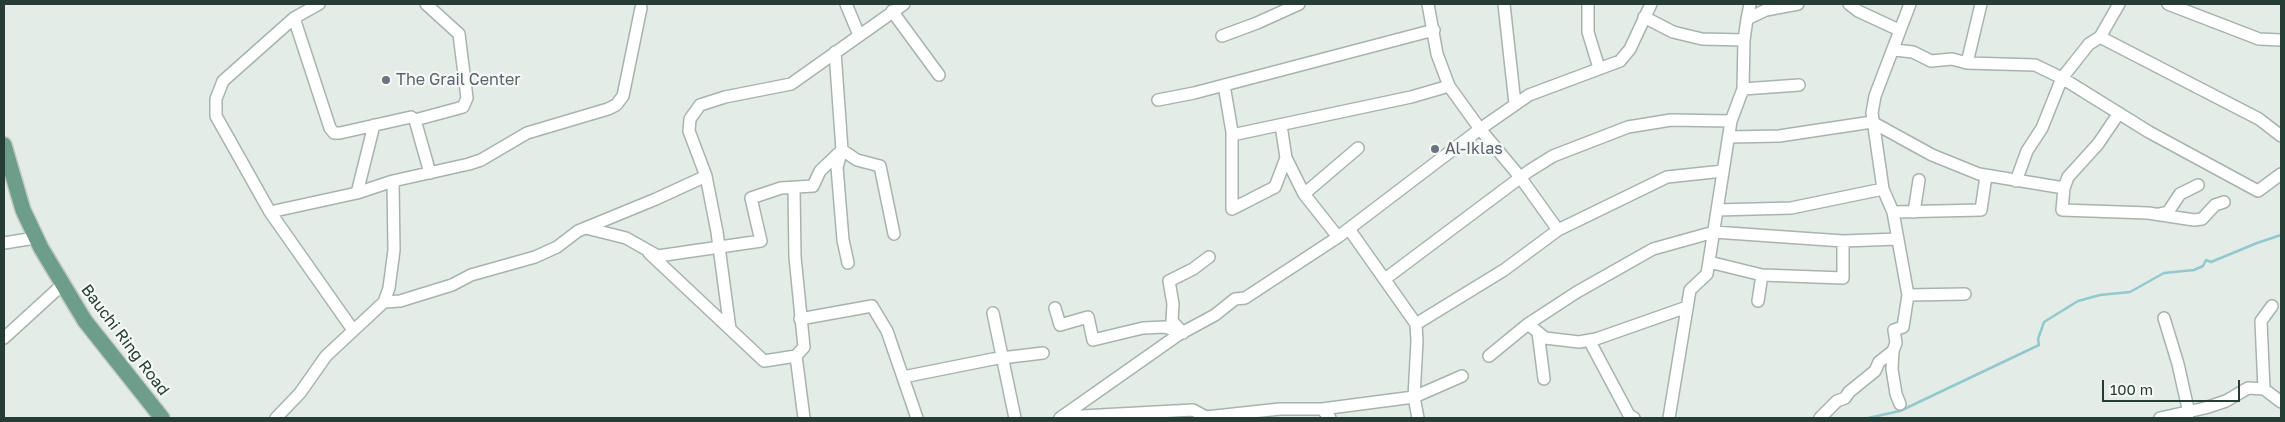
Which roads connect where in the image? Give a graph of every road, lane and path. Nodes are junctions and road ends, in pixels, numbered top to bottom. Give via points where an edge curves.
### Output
1 (319, 4) edge
2 (426, 4) edge
3 (846, 4) edge
4 (904, 4) edge
5 (1299, 4) edge
6 (1428, 4) edge
7 (1504, 4) edge
8 (1588, 4) edge
9 (1651, 4) edge
10 (1750, 4) edge
11 (1798, 4) edge
12 (1849, 4) edge
13 (1910, 4) edge
14 (1981, 4) edge
15 (2119, 4) edge
16 (2168, 4) edge
17 (641, 8) dead end
18 (892, 11) junction
19 (1644, 17) junction
20 (294, 18) junction
21 (1747, 19) junction
22 (1434, 30) junction
23 (1899, 30) junction
24 (859, 35) junction
25 (1222, 36) dead end
26 (2100, 37) junction
27 (1744, 40) junction
28 (2281, 40) edge
29 (1894, 50) junction
30 (835, 52) junction
31 (1968, 63) junction
32 (1599, 68) junction
33 (939, 74) dead end
34 (2062, 78) junction
35 (1224, 85) junction
36 (1799, 85) dead end
37 (1449, 86) junction
38 (1743, 89) junction
39 (1158, 100) dead end
40 (1515, 104) junction
41 (2119, 113) junction
42 (415, 120) junction
43 (1731, 121) junction
44 (1872, 122) junction
45 (1281, 125) junction
46 (374, 126) junction
47 (1480, 128) junction
48 (1232, 135) junction
49 (2281, 136) edge
50 (1729, 137) junction
51 (4, 145) edge
52 (1358, 148) dead end
53 (842, 150) junction
54 (1286, 158) junction
55 (1723, 171) junction
56 (430, 173) junction
57 (2281, 174) edge
58 (706, 176) junction
59 (1986, 176) junction
60 (1520, 177) junction
61 (1919, 180) dead end
62 (393, 181) junction
63 (2016, 181) junction
64 (2198, 185) dead end
65 (2064, 188) junction
66 (794, 189) junction
67 (1883, 189) junction
68 (357, 194) junction
69 (1304, 194) junction
70 (2224, 202) dead end
71 (1717, 210) junction
72 (270, 212) junction
73 (1893, 212) junction
74 (1914, 212) junction
75 (2159, 214) junction
76 (586, 228) junction
77 (1350, 229) junction
78 (1558, 230) junction
79 (1714, 232) junction
80 (894, 234) dead end
81 (1338, 237) junction
82 (35, 238) junction
83 (1898, 239) junction
84 (1843, 240) junction
85 (4, 242) edge
86 (719, 247) junction
87 (644, 249) junction
88 (1209, 257) dead end
89 (1709, 262) junction
90 (848, 263) dead end
91 (1762, 275) junction
92 (1385, 279) junction
93 (62, 285) junction
94 (1966, 294) dead end
95 (1908, 295) junction
96 (1758, 301) dead end
97 (384, 302) junction
98 (2272, 306) dead end
99 (1687, 307) junction
100 (1055, 308) dead end
101 (993, 313) dead end
102 (2164, 318) dead end
103 (800, 319) junction
104 (1416, 324) junction
105 (1528, 324) junction
106 (730, 329) junction
107 (353, 330) junction
108 (1538, 332) junction
109 (1183, 333) junction
110 (4, 338) edge
111 (1589, 340) junction
112 (1893, 352) junction
113 (1043, 353) dead end
114 (796, 356) junction
115 (1489, 356) dead end
116 (1002, 359) junction
117 (1462, 376) dead end
118 (903, 377) junction
119 (1544, 379) dead end
120 (2264, 389) junction
121 (1414, 397) junction
122 (2281, 402) edge
123 (1900, 404) dead end
124 (1322, 409) junction
125 (2189, 412) junction
126 (1280, 413) edge
127 (1193, 414) edge
128 (162, 418) edge
129 (276, 418) edge
130 (804, 418) edge
131 (917, 418) edge
132 (1015, 418) edge
133 (1065, 418) edge
134 (1330, 418) edge
135 (1418, 418) edge
136 (1634, 418) edge
137 (1669, 418) edge
138 (1820, 418) edge
139 (2160, 418) edge

1 - 20 street
2 - 42 street via 459,34 467,98 463,107
3 - 24 street
4 - 18 street
5 - 25 street
6 - 22 street
7 - 40 street
8 - 32 street via 1588,32
9 - 19 street
10 - 21 street
11 - 21 street via 1766,10
12 - 23 street
13 - 23 street
14 - 31 street
15 - 26 street
16 - 28 street via 2259,39
17 - 56 street via 623,96 616,105 527,133 475,162
18 - 24 street
18 - 33 street
19 - 27 street via 1673,32 1702,39
19 - 32 street via 1626,56
20 - 46 street via 330,128 334,133 340,133
20 - 72 street via 224,81 216,98 216,116 220,125
21 - 27 street
22 - 35 street
22 - 37 street via 1437,54
23 - 29 street
24 - 30 street
26 - 34 street via 2089,44
26 - 49 street via 2259,120
27 - 38 street
29 - 31 street via 1913,52 1931,61 1952,59
29 - 44 street via 1875,96
30 - 53 street
30 - 58 street via 791,84 700,105 690,120 689,131
31 - 34 street via 2036,65
32 - 40 street via 1529,95
34 - 41 street
34 - 63 street
35 - 39 street
35 - 48 street
36 - 38 street
37 - 45 street
37 - 47 street
38 - 43 street
40 - 47 street
41 - 57 street via 2258,190
41 - 65 street via 2098,144 2068,176
42 - 46 street via 411,117
42 - 56 street
43 - 50 street
43 - 60 street via 1671,120 1628,127 1553,156
44 - 50 street via 1779,136
44 - 59 street via 1932,155
44 - 67 street
45 - 48 street
45 - 54 street
46 - 68 street
47 - 60 street
47 - 77 street
48 - 54 street via 1232,208 1275,187
50 - 55 street
51 - 82 main road, Bauchi Ring Road via 23,210
52 - 69 street
53 - 66 street via 820,170 813,186
53 - 80 street via 857,160 880,166
53 - 90 street via 837,167
54 - 69 street
55 - 71 street
55 - 78 street via 1667,176
56 - 62 street
58 - 76 street
58 - 86 street
59 - 63 street
59 - 74 street via 1981,210
60 - 78 street
60 - 92 street
61 - 74 street
62 - 68 street
62 - 97 street via 394,250
63 - 65 street
64 - 75 street via 2180,194 2168,212
65 - 75 street via 2062,210
66 - 86 street via 781,188 752,198 760,241
66 - 103 street
67 - 71 street via 1791,208
67 - 73 street
68 - 72 street
69 - 81 street
70 - 75 street via 2194,220
71 - 79 street
72 - 107 street
73 - 74 street
73 - 83 street
76 - 87 street via 626,238
76 - 97 street via 535,257 471,275 417,296
77 - 81 street
77 - 92 street
78 - 104 street via 1504,270
79 - 84 street
79 - 89 street
79 - 105 street via 1653,249
81 - 109 street via 1245,298 1236,299
82 - 85 street
82 - 93 main road, Bauchi Ring Road
83 - 84 street
83 - 95 street
84 - 91 street via 1844,278
86 - 87 street via 658,256
86 - 106 street
87 - 106 street
88 - 109 street via 1169,281 1172,321
89 - 91 street
89 - 99 street via 1707,274 1690,290
91 - 96 street
92 - 104 street
93 - 110 street
93 - 128 main road, Bauchi Ring Road via 85,321
94 - 95 street
95 - 112 street via 1903,326 1894,330 1896,343
97 - 107 street
98 - 120 street via 2261,321
99 - 111 street
99 - 137 street
100 - 109 street via 1060,325 1088,317 1093,340 1143,328 1165,327
101 - 116 street
102 - 125 street
103 - 114 street via 804,347
103 - 118 street via 872,306 888,331
104 - 121 street
105 - 108 street
105 - 115 street
106 - 114 street via 764,361
107 - 129 street via 326,356
108 - 111 street via 1545,338
108 - 119 street
109 - 133 street
111 - 136 street via 1629,415
112 - 123 street via 1892,368
112 - 138 street
113 - 116 street
114 - 130 street
116 - 118 street
116 - 132 street
117 - 121 street
118 - 131 street
120 - 122 street
120 - 125 street via 2248,388 2226,401
121 - 124 street
121 - 135 street
124 - 126 street
124 - 134 street
125 - 139 street
126 - 127 street
127 - 133 street

